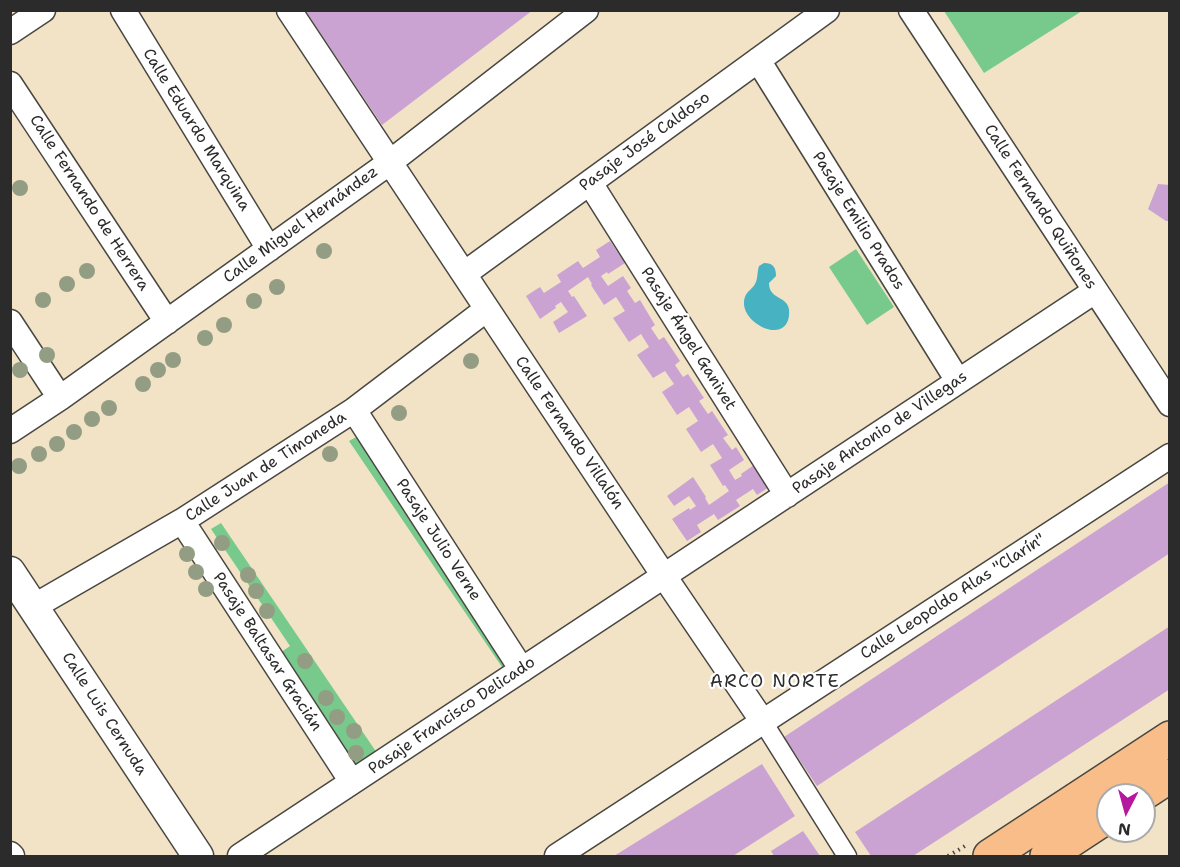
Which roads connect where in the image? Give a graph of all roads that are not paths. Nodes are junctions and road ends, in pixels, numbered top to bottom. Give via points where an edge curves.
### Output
1 (43, 10) edge
2 (123, 10) edge
3 (289, 10) edge
4 (586, 10) edge
5 (827, 10) edge
6 (911, 10) edge
7 (10, 32) edge
8 (758, 60) junction
9 (10, 84) edge
10 (389, 163) junction
11 (590, 183) junction
12 (269, 249) junction
13 (464, 274) junction
14 (1095, 291) junction
15 (487, 309) junction
16 (10, 322) edge
17 (167, 322) junction
18 (958, 381) junction
19 (60, 398) junction
20 (1170, 404) edge
21 (354, 410) junction
22 (10, 431) edge
23 (1170, 456) edge
24 (787, 495) junction
25 (182, 521) junction
26 (10, 572) edge
27 (664, 576) junction
28 (33, 607) junction
29 (522, 670) junction
30 (763, 722) junction
31 (1170, 738) edge
32 (1170, 776) edge
33 (352, 783) junction
34 (1156, 785) edge
35 (1096, 824) edge
36 (198, 856) edge
37 (240, 856) edge
38 (556, 856) edge
39 (847, 856) edge
40 (990, 856) edge
41 (1047, 856) edge

1 - 7 street
2 - 12 street, Calle Eduardo Marquina
3 - 10 street, Calle Fernando Villalón
4 - 10 street, Calle Miguel Hernández
5 - 8 street, Pasaje José Caldoso
6 - 14 street, Calle Fernando Quiñones
8 - 11 street, Pasaje José Caldoso
8 - 18 street, Pasaje Emilio Prados
9 - 17 street, Calle Fernando de Herrera
10 - 12 street, Calle Miguel Hernández
10 - 13 street, Calle Fernando Villalón
11 - 13 street, Pasaje José Caldoso
11 - 24 street, Pasaje Ángel Ganivet
12 - 17 street, Calle Miguel Hernández
13 - 15 street, Calle Fernando Villalón
14 - 18 street, Pasaje Antonio de Villegas
14 - 20 street, Calle Fernando Quiñones
15 - 21 street, Calle Juan de Timoneda
15 - 27 street, Calle Fernando Villalón
16 - 19 street
17 - 19 street, Calle Miguel Hernández
18 - 24 street, Pasaje Antonio de Villegas
19 - 22 street, Calle Miguel Hernández
21 - 25 street, Calle Juan de Timoneda
21 - 29 street, Pasaje Julio Verne
23 - 30 street, Calle Leopoldo Alas "Clarín"
24 - 27 street, Pasaje Antonio de Villegas
25 - 28 street, Calle Juan de Timoneda
25 - 33 street, Pasaje Baltasar Gracián
26 - 28 street, Calle Luis Cernuda
27 - 29 street, Pasaje Francisco Delicado
27 - 30 street, Calle Fernando Villalón
28 - 36 street, Calle Luis Cernuda
29 - 33 street, Pasaje Francisco Delicado
30 - 38 street, Calle Leopoldo Alas "Clarín"
30 - 39 street, Calle Fernando Villalón
31 - 40 main road
32 - 34 main road
33 - 37 street, Pasaje Francisco Delicado
35 - 41 main road

